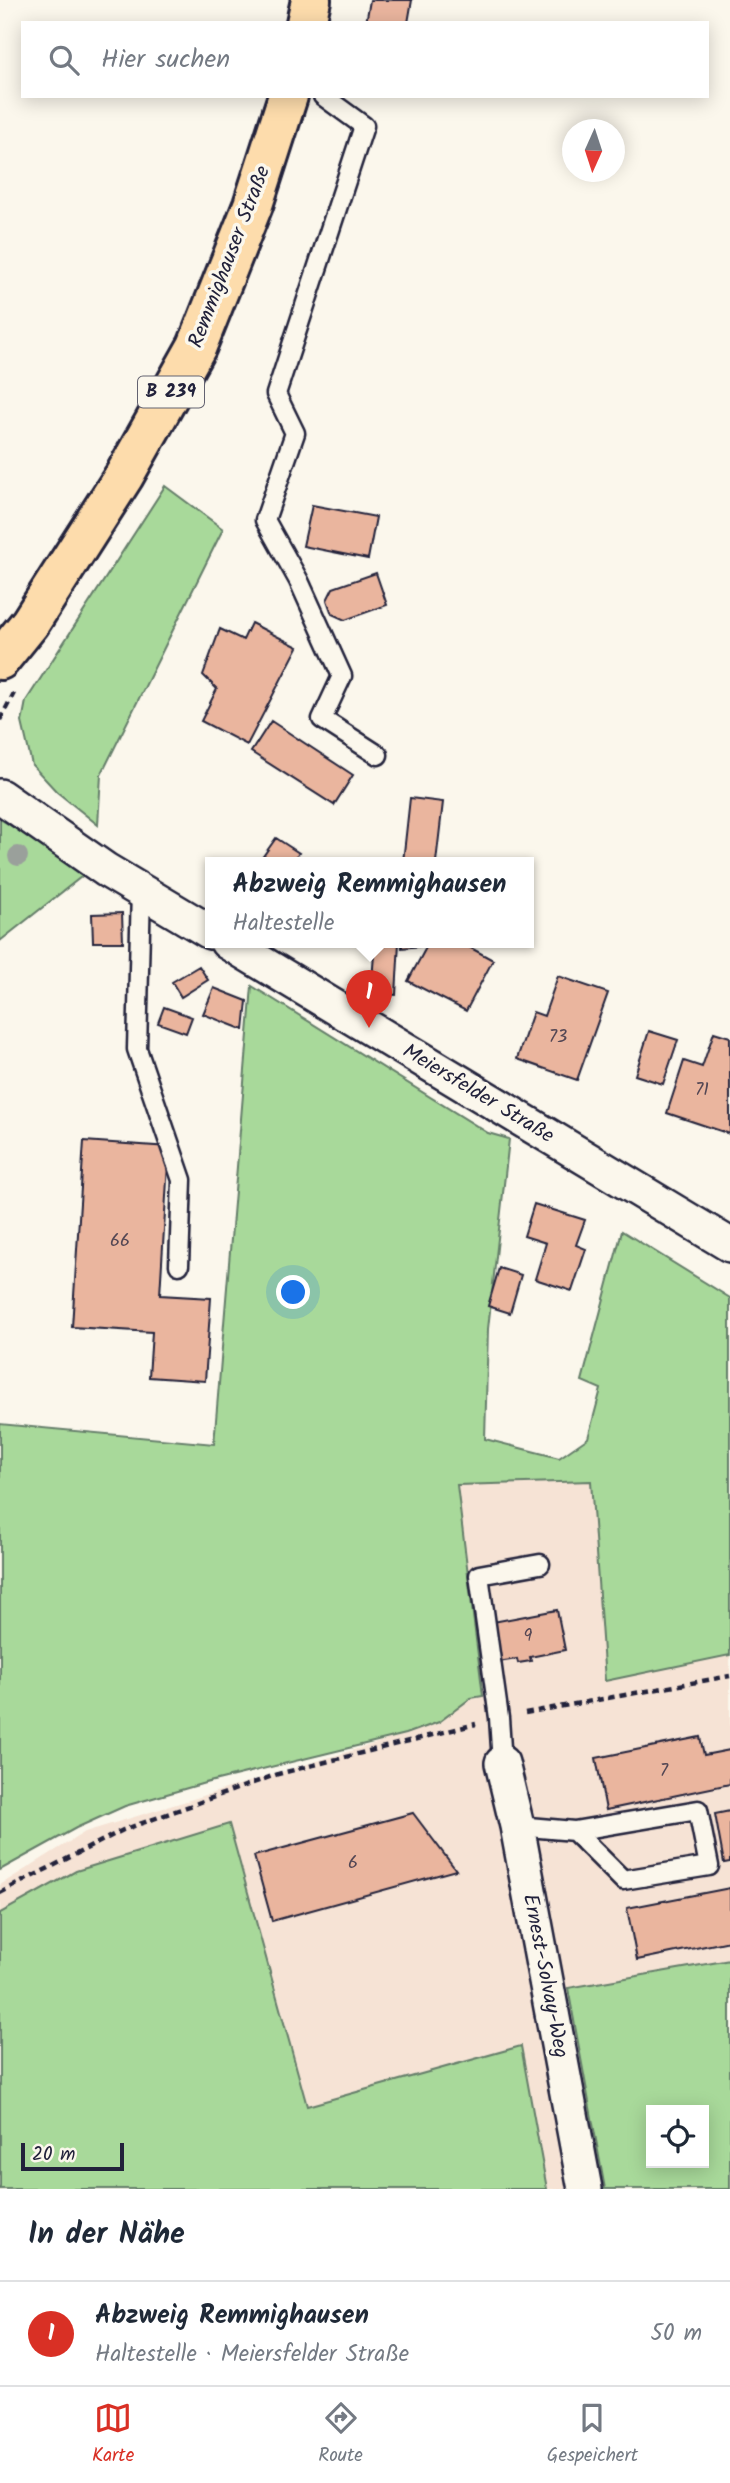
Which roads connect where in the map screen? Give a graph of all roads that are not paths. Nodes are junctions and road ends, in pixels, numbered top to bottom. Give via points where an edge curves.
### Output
1 (311, 0) edge
2 (306, 21) edge
3 (287, 98) edge
4 (326, 98) edge
5 (0, 660) edge
6 (378, 755) dead end
7 (0, 796) edge
8 (141, 890) junction
9 (205, 929) edge
10 (237, 948) edge
11 (730, 1245) edge
12 (179, 1265) dead end
13 (540, 1564) dead end
14 (502, 1763) joint
15 (517, 1825) junction
16 (574, 1831) junction
17 (585, 2189) edge

1 - 2 main road
3 - 5 main road, Remmighauser Straße / B 239 via 253,205 197,346 124,476 30,623
4 - 6 lane via 364,125 276,394 295,433 265,520 342,676 322,719
7 - 8 street
8 - 9 street
8 - 12 lane via 137,1049 182,1180
10 - 11 street, Meiersfelder Straße
13 - 14 lane via 479,1575
14 - 15 street, Ernest-Solvay-Weg
15 - 16 lane
15 - 17 street, Ernest-Solvay-Weg
16 - 16 lane via 698,1810 709,1866 623,1880

